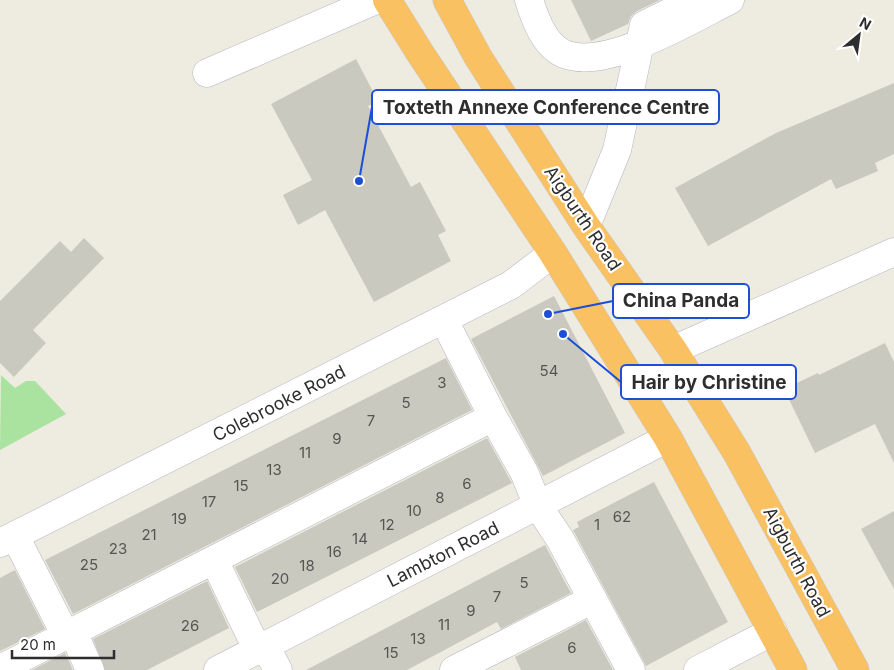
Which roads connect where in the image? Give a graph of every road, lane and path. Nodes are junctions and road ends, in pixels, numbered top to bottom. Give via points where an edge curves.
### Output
1 (376, 0) edge
2 (387, 0) edge
3 (447, 0) edge
4 (529, 0) edge
5 (695, 0) edge
6 (730, 0) edge
7 (638, 47) junction
8 (207, 73) dead end
9 (586, 226) junction
10 (894, 252) edge
11 (553, 253) junction
12 (444, 320) junction
13 (673, 350) junction
14 (493, 417) junction
15 (668, 438) junction
16 (538, 506) junction
17 (7, 540) edge
18 (214, 560) junction
19 (593, 599) junction
20 (773, 632) junction
21 (69, 634) junction
22 (261, 648) junction
23 (0, 669) edge
24 (90, 670) edge
25 (218, 670) edge
26 (278, 670) edge
27 (454, 670) edge
28 (631, 670) edge
29 (698, 670) edge
30 (793, 670) edge
31 (855, 670) edge

1 - 8 street
2 - 11 highway
3 - 9 highway, Aigburth Road via 478,57
4 - 7 street via 535,19 552,45 566,55 588,57
5 - 7 street via 644,25
6 - 7 street
7 - 9 street via 617,150
9 - 13 highway, Aigburth Road
10 - 13 street
11 - 12 street, Colebrooke Road via 511,285
11 - 15 highway
12 - 14 street
12 - 17 street, Colebrooke Road
13 - 31 highway, Aigburth Road via 743,464
14 - 16 street via 524,472
14 - 18 street
15 - 16 street, Lambton Road
15 - 20 highway
16 - 19 street
16 - 22 street, Lambton Road
17 - 21 street
18 - 21 street
18 - 22 street
19 - 27 street
19 - 28 street
20 - 29 street
20 - 30 highway
21 - 23 street
21 - 24 street
22 - 25 street, Lambton Road
22 - 26 street

